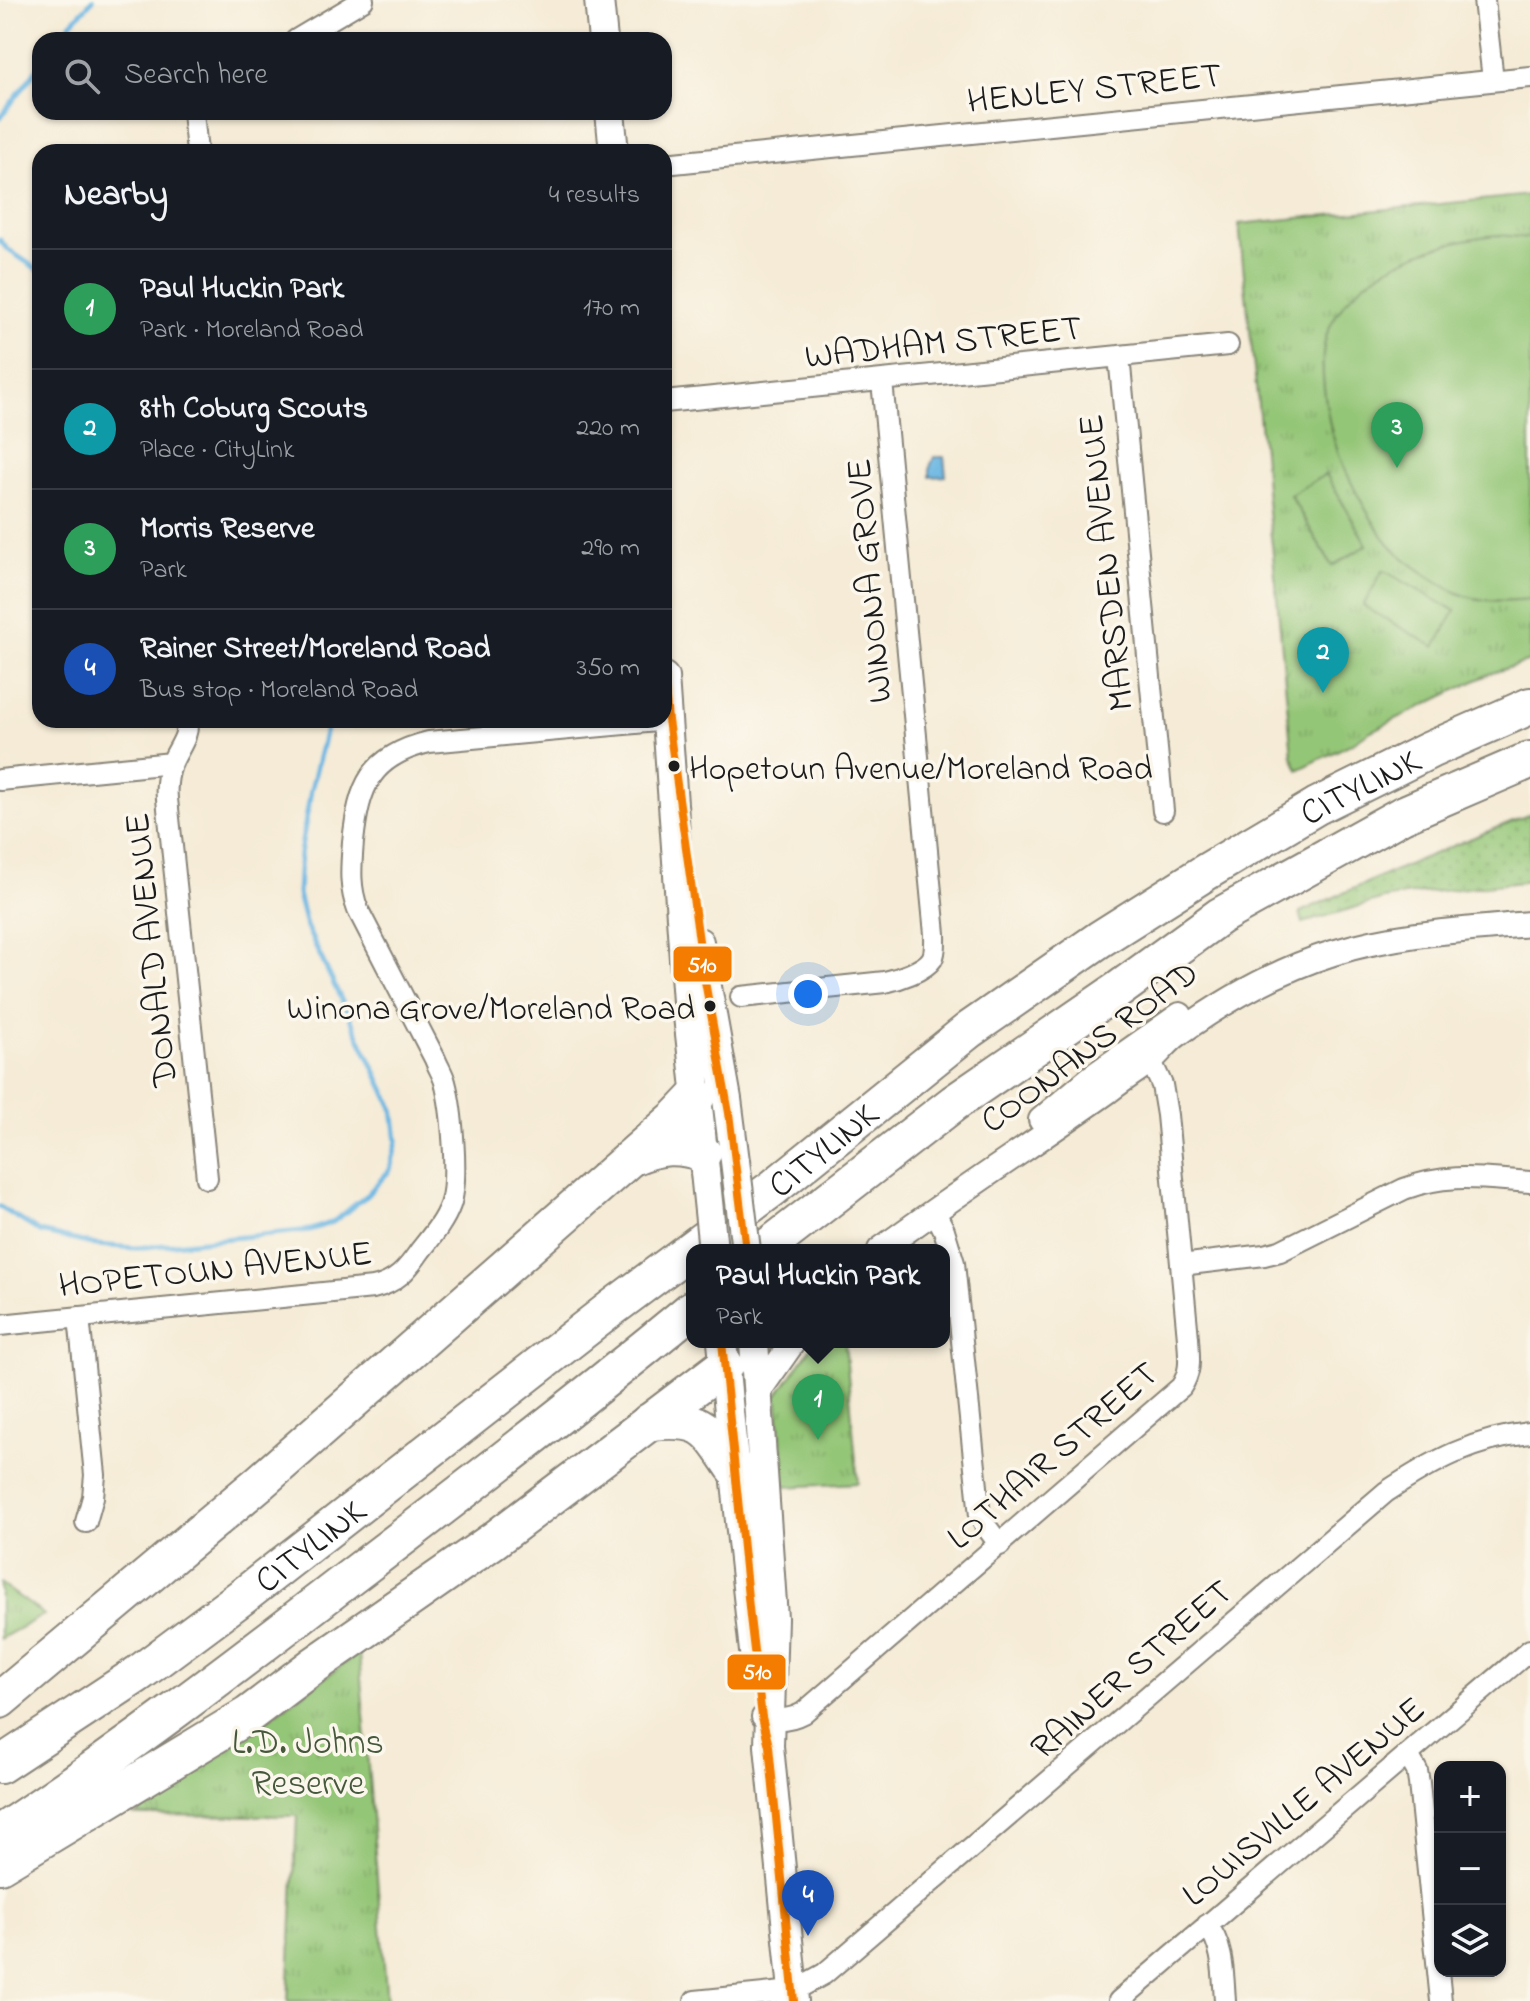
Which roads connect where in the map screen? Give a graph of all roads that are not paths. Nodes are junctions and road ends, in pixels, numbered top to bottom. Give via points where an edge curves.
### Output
1 (363, 0) edge
2 (599, 0) edge
3 (1484, 0) edge
4 (309, 32) edge
5 (602, 32) edge
6 (1530, 77) edge
7 (1493, 80) junction
8 (194, 120) edge
9 (611, 120) edge
10 (196, 144) edge
11 (613, 144) edge
12 (672, 163) edge
13 (1228, 345) dead end
14 (1119, 356) junction
15 (882, 381) junction
16 (672, 401) edge
17 (1530, 706) edge
18 (187, 728) edge
19 (581, 728) edge
20 (668, 728) edge
21 (669, 728) edge
22 (1530, 760) edge
23 (172, 763) junction
24 (0, 780) edge
25 (1163, 811) dead end
26 (1530, 910) edge
27 (1530, 924) edge
28 (741, 997) dead end
29 (1146, 1050) junction
30 (697, 1096) junction
31 (716, 1164) junction
32 (608, 1177) junction
33 (207, 1178) dead end
34 (1530, 1182) edge
35 (934, 1210) junction
36 (698, 1244) edge
37 (713, 1244) edge
38 (745, 1244) edge
39 (772, 1244) edge
40 (888, 1244) edge
41 (948, 1244) edge
42 (950, 1250) edge
43 (686, 1253) edge
44 (1181, 1265) junction
45 (686, 1314) edge
46 (79, 1317) junction
47 (0, 1325) edge
48 (754, 1348) edge
49 (789, 1348) edge
50 (724, 1353) edge
51 (758, 1392) junction
52 (649, 1422) junction
53 (1530, 1433) edge
54 (734, 1467) junction
55 (86, 1522) dead end
56 (1000, 1545) junction
57 (1530, 1650) edge
58 (0, 1700) edge
59 (767, 1727) junction
60 (1408, 1755) junction
61 (0, 1765) edge
62 (0, 1833) edge
63 (0, 1865) edge
64 (1207, 1925) junction
65 (794, 1996) edge
66 (695, 2001) edge
67 (1119, 2001) edge
68 (1225, 2001) edge
69 (1441, 2001) edge

1 - 4 street
2 - 5 main road
3 - 7 street
6 - 7 street, HENLEY STREET
7 - 12 street, HENLEY STREET
8 - 10 street
9 - 11 main road
13 - 14 street, WADHAM STREET
14 - 15 street, WADHAM STREET
14 - 25 street, MARSDEN AVENUE
15 - 16 street, WADHAM STREET
15 - 28 street, WINONA GROVE via 934,954 922,967 885,982
17 - 36 highway, CITYLINK via 1317,806 1100,939 956,1040
18 - 23 street, DONALD AVENUE
19 - 46 street, HOPETOUN AVENUE via 410,747 378,767 361,795 351,870 353,898 445,1081 455,1169 449,1206 409,1268 398,1279 373,1288
20 - 30 main road
21 - 31 main road via 727,1099
22 - 39 highway, CITYLINK via 1402,815 1220,916 954,1103
23 - 24 street
23 - 33 street, DONALD AVENUE via 167,799
26 - 29 street, COONANS ROAD via 1401,924 1327,941 1241,977 1197,1003
27 - 29 street, COONANS ROAD via 1409,936 1332,953 1256,985
29 - 35 street, COONANS ROAD via 1092,1077
29 - 44 street, LOTHAIR STREET via 1166,1106
30 - 31 main road
30 - 32 highway
31 - 32 highway via 691,1149 666,1146 635,1156
31 - 37 main road, bridge
31 - 38 main road, bridge via 741,1201
32 - 58 highway via 258,1484
34 - 44 street via 1467,1177 1425,1181 1280,1251
35 - 40 street, COONANS ROAD
35 - 41 street
42 - 56 street via 978,1505
43 - 61 highway, CITYLINK via 243,1596 138,1674
44 - 56 street, LOTHAIR STREET via 1187,1378
45 - 62 highway, CITYLINK via 271,1639
46 - 47 street, HOPETOUN AVENUE
46 - 55 street via 95,1475
48 - 51 main road
49 - 51 street
50 - 52 highway
50 - 54 main road
51 - 59 main road via 773,1618
52 - 54 highway via 701,1426
52 - 63 highway via 248,1715
53 - 65 street, RAINER STREET via 1463,1448 1386,1492
54 - 59 main road
56 - 59 street, LOTHAIR STREET via 803,1713
57 - 60 street, LOUISVILLE AVENUE
59 - 65 main road
60 - 64 street, LOUISVILLE AVENUE
60 - 69 street via 1419,1783
64 - 67 street, LOUISVILLE AVENUE
64 - 68 street via 1220,1948
65 - 66 street

